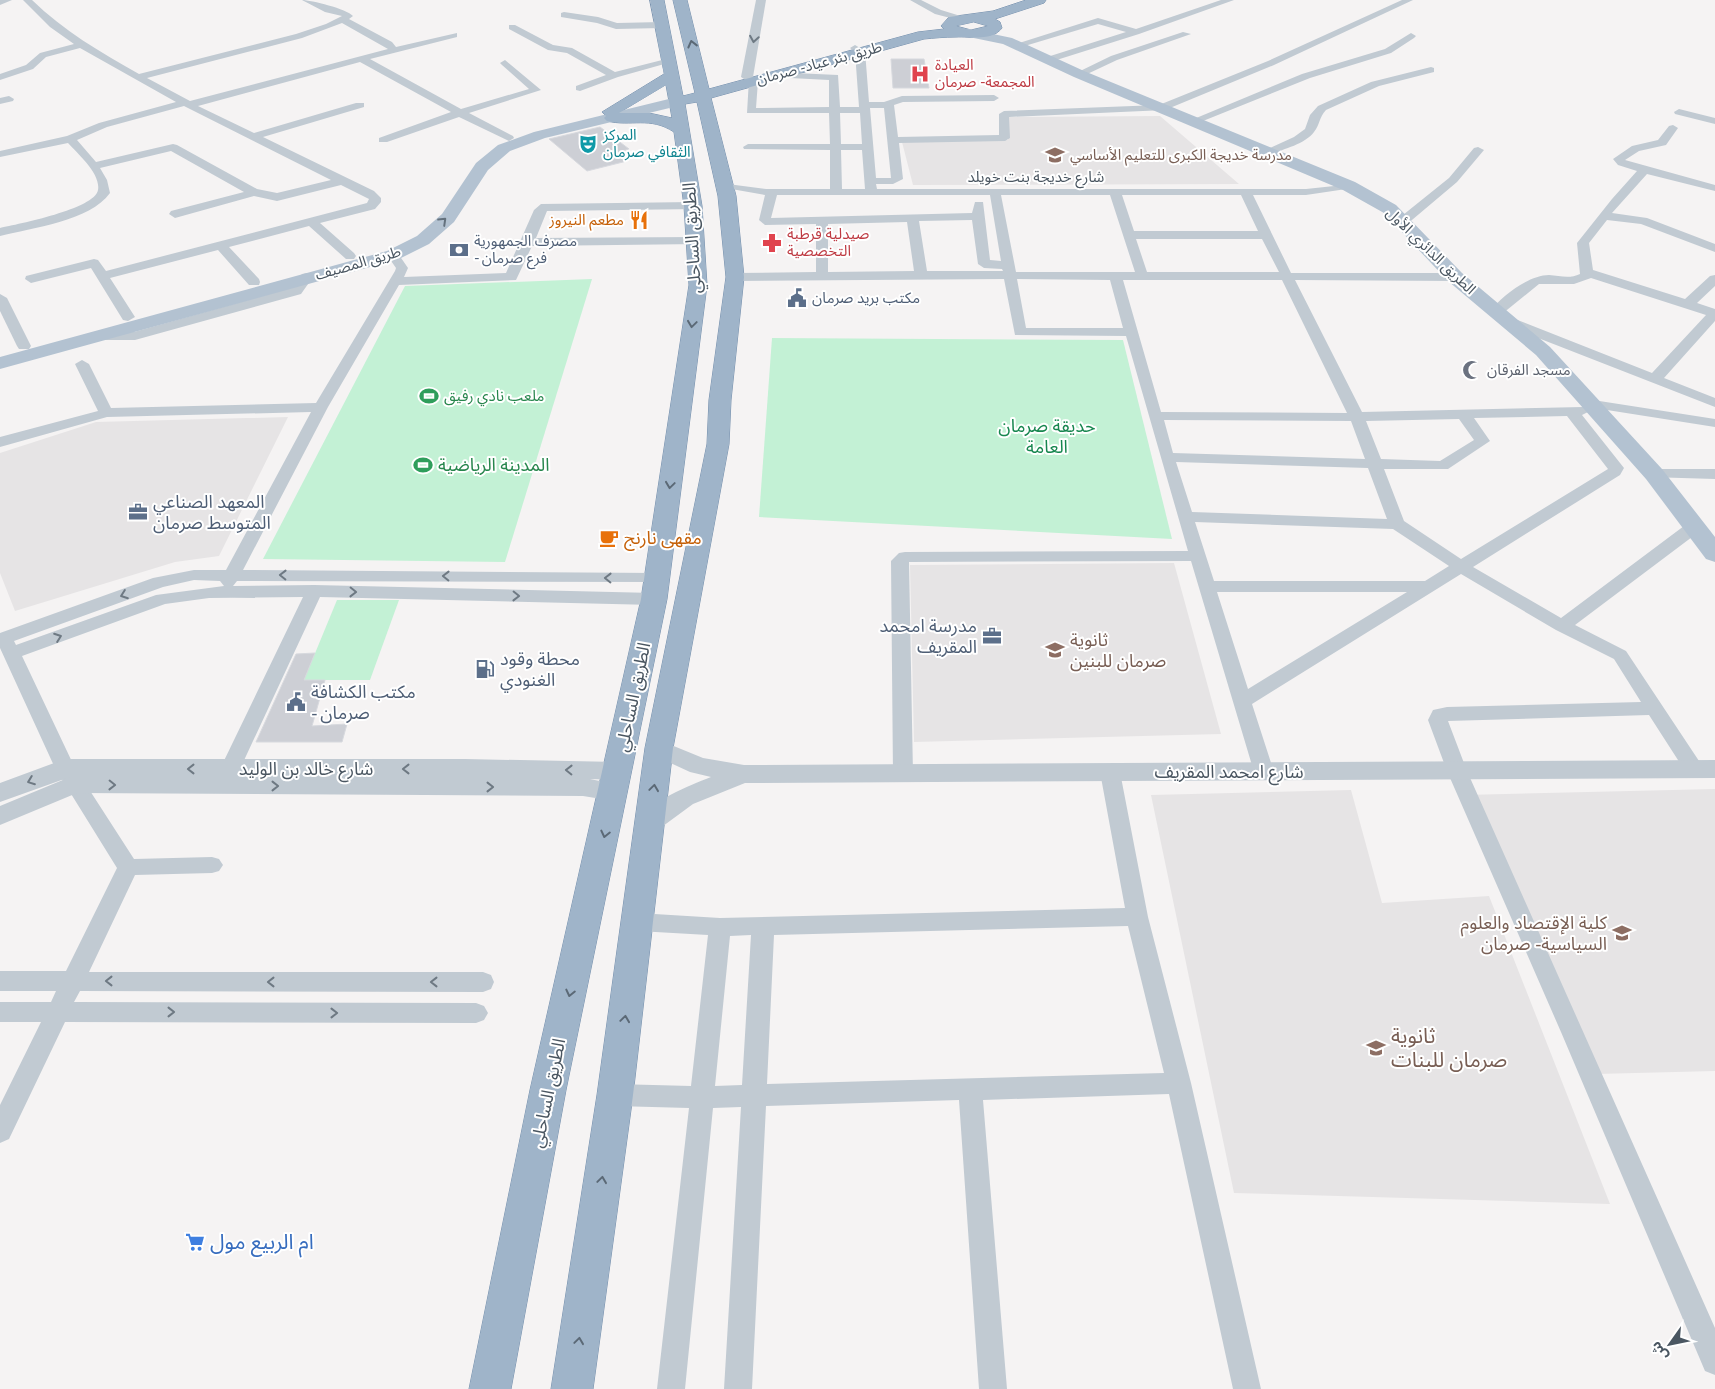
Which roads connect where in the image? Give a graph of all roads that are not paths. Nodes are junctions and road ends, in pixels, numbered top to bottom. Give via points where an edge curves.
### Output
1 (8, 0) edge
2 (26, 0) edge
3 (306, 0) edge
4 (657, 0) edge
5 (680, 0) edge
6 (761, 0) edge
7 (771, 0) edge
8 (914, 0) edge
9 (1039, 0) edge
10 (1049, 0) edge
11 (1230, 0) edge
12 (1409, 0) edge
13 (0, 2) edge
14 (938, 12) junction
15 (564, 15) dead end
16 (343, 20) junction
17 (662, 24) junction
18 (961, 24) junction
19 (512, 27) dead end
20 (1136, 32) junction
21 (1186, 34) dead end
22 (454, 35) dead end
23 (1002, 35) junction
24 (1411, 36) dead end
25 (81, 45) junction
26 (394, 50) junction
27 (858, 50) junction
28 (362, 59) junction
29 (1046, 60) junction
30 (506, 63) dead end
31 (671, 68) junction
32 (1431, 70) dead end
33 (710, 72) junction
34 (768, 72) junction
35 (1079, 74) junction
36 (614, 76) junction
37 (794, 76) dead end
38 (0, 77) edge
39 (138, 77) junction
40 (748, 79) junction
41 (580, 88) dead end
42 (994, 98) dead end
43 (694, 100) junction
44 (187, 104) junction
45 (888, 104) junction
46 (360, 105) dead end
47 (864, 107) junction
48 (1161, 108) junction
49 (834, 110) junction
50 (1679, 112) dead end
51 (458, 113) junction
52 (611, 115) junction
53 (1194, 121) junction
54 (1715, 121) edge
55 (1673, 128) dead end
56 (682, 130) junction
57 (252, 137) junction
58 (70, 138) junction
59 (509, 138) junction
60 (383, 140) dead end
61 (893, 140) junction
62 (748, 147) dead end
63 (834, 147) junction
64 (866, 147) junction
65 (1478, 150) dead end
66 (1267, 152) junction
67 (0, 154) edge
68 (95, 166) junction
69 (1645, 170) junction
70 (342, 181) junction
71 (870, 186) junction
72 (1316, 187) junction
73 (1712, 188) dead end
74 (1350, 191) junction
75 (253, 192) junction
76 (769, 192) junction
77 (836, 192) junction
78 (1115, 192) junction
79 (1245, 192) junction
80 (996, 197) junction
81 (734, 198) junction
82 (694, 206) junction
83 (175, 214) dead end
84 (977, 216) junction
85 (1604, 216) junction
86 (913, 218) junction
87 (822, 221) junction
88 (312, 222) junction
89 (1402, 222) junction
90 (1, 230) edge
91 (1129, 235) junction
92 (1266, 235) junction
93 (696, 241) junction
94 (528, 242) junction
95 (221, 245) junction
96 (1715, 248) edge
97 (350, 256) junction
98 (393, 256) junction
99 (1009, 270) junction
100 (1587, 272) junction
101 (822, 275) junction
102 (921, 275) junction
103 (1114, 275) junction
104 (1142, 275) junction
105 (1285, 275) junction
106 (103, 276) junction
107 (734, 277) junction
108 (1454, 277) junction
109 (32, 279) dead end
110 (1715, 279) edge
111 (395, 281) junction
112 (254, 282) junction
113 (2, 304) edge
114 (1689, 304) junction
115 (1715, 313) edge
116 (1503, 316) junction
117 (128, 317) junction
118 (1132, 332) junction
119 (24, 346) junction
120 (0, 352) edge
121 (0, 363) edge
122 (82, 364) dead end
123 (1655, 379) junction
124 (1715, 403) edge
125 (322, 407) junction
126 (1596, 407) junction
127 (1571, 411) junction
128 (106, 413) junction
129 (1463, 413) junction
130 (1156, 416) junction
131 (1357, 416) junction
132 (1715, 423) edge
133 (0, 442) edge
134 (1167, 457) junction
135 (1373, 462) junction
136 (1654, 474) junction
137 (1715, 474) edge
138 (1186, 517) junction
139 (1397, 524) junction
140 (1694, 527) junction
141 (1715, 554) edge
142 (1198, 556) junction
143 (1461, 567) junction
144 (232, 574) junction
145 (1431, 586) junction
146 (1207, 587) junction
147 (656, 588) junction
148 (314, 591) junction
149 (223, 592) junction
150 (1562, 626) junction
151 (5, 643) edge
152 (1241, 702) junction
153 (1654, 708) junction
154 (660, 748) junction
155 (230, 769) junction
156 (1704, 769) edge
157 (1456, 770) junction
158 (1110, 772) junction
159 (1264, 772) junction
160 (744, 774) junction
161 (904, 774) junction
162 (70, 776) junction
163 (462, 778) junction
164 (616, 782) junction
165 (0, 793) edge
166 (0, 816) edge
167 (650, 822) junction
168 (212, 865) dead end
169 (128, 868) junction
170 (1137, 917) junction
171 (638, 922) junction
172 (763, 925) junction
173 (720, 927) junction
174 (0, 981) edge
175 (73, 981) junction
176 (483, 982) dead end
177 (0, 1012) edge
178 (58, 1012) junction
179 (476, 1013) dead end
180 (1179, 1083) junction
181 (970, 1090) junction
182 (753, 1094) junction
183 (615, 1095) junction
184 (704, 1097) junction
185 (0, 1131) edge
186 (1715, 1361) edge
187 (490, 1389) edge
188 (572, 1389) edge
189 (671, 1389) edge
190 (738, 1389) edge
191 (993, 1389) edge
192 (1247, 1389) edge

1 - 13 street
2 - 25 street
3 - 16 street via 346,14 348,16
4 - 17 highway, الطريق الساحلي
33 -> 5 highway, الطريق الساحلي
6 -> 40 street
7 - 34 street via 761,68
8 - 14 street
9 - 18 highway, طريق بئر عياد - صرمان
10 - 23 highway via 1001,17
11 - 20 street
12 - 48 street via 1271,63
14 - 18 street
14 - 18 street
15 - 17 street via 616,26
16 - 26 street via 389,44
16 - 39 street via 299,36
17 - 31 highway, الطريق الساحلي
18 - 23 main road, الطريق الدائري الأول
18 - 23 highway
18 - 27 highway, طريق بئر عياد - صرمان
19 - 36 street via 551,48 570,50
20 - 23 street via 1098,21
20 - 29 street
21 - 35 street via 1114,58
22 - 26 street
23 - 29 main road, الطريق الدائري الأول
24 - 53 street via 1388,52 1306,76
25 - 38 street via 43,55 30,68
25 - 39 street
26 - 28 street
27 - 34 highway, طريق بئر عياد - صرمان
27 - 40 highway, طريق بئر عياد - صرمان
27 - 47 street
28 - 44 street
28 - 51 street
29 - 35 main road, الطريق الدائري الأول
30 - 51 street via 536,90
31 - 36 street
31 - 43 highway, الطريق الساحلي
31 - 52 highway
32 - 66 street via 1388,80 1322,108 1314,116 1310,130 1298,139
33 - 40 highway
33 - 43 highway, الطريق الساحلي
34 - 40 highway, طريق بئر عياد - صرمان
35 - 48 main road, الطريق الدائري الأول
36 - 41 street
37 - 49 street via 834,77
39 - 44 street
40 - 43 highway, طريق بئر عياد - صرمان
40 - 43 highway via 724,98
40 - 49 street via 752,111
42 - 45 street via 902,100
43 - 52 main road, طريق المصيف
43 - 56 highway, الطريق الساحلي
43 - 81 highway, الطريق الساحلي
44 - 57 street
44 - 58 street via 102,125
45 - 47 street
45 - 61 street
46 - 57 street
47 - 49 street
47 - 64 street
48 - 53 main road, الطريق الدائري الأول
48 - 61 street via 1004,114 1005,138
49 - 63 street
50 - 54 street
51 - 59 street
51 - 60 street
52 - 56 highway via 662,120
52 - 59 main road, طريق المصيف
98 -> 52 main road, طريق المصيف via 423,240 448,218 482,167 504,148
53 - 66 main road, الطريق الدائري الأول
55 - 69 street via 1662,143 1636,148 1619,159 1622,163
56 - 82 highway, الطريق الساحلي
57 - 70 street
58 - 67 street
58 - 68 street
59 - 97 main road, طريق المصيف via 477,155 429,217 409,235
61 - 71 street via 896,180
62 - 63 street
63 - 64 street
63 - 77 street
64 - 71 street
65 - 89 street via 1453,180
66 - 72 main road, الطريق الدائري الأول
68 - 75 street via 172,147
68 - 90 street via 104,191 100,199 74,212
69 - 73 street
69 - 85 street
70 - 75 street via 281,197
70 - 88 street via 370,193 375,202 371,206
71 - 77 street, شارع خديجة بنت خويلد
71 - 80 street, شارع خديجة بنت خويلد
72 - 74 main road, الطريق الدائري الأول
72 - 74 street via 1318,195
72 - 79 street, شارع خديجة بنت خويلد
74 - 89 main road, الطريق الدائري الأول via 1380,203
75 - 83 street
76 - 77 street, شارع خديجة بنت خويلد
76 - 81 street
76 - 81 street
76 - 87 street via 765,221
78 - 79 street, شارع خديجة بنت خويلد
78 - 80 street, شارع خديجة بنت خويلد
78 - 91 street
79 - 92 street
80 - 84 street via 979,205
80 - 99 street
81 - 107 highway, الطريق الساحلي
82 - 93 highway, الطريق الساحلي
82 - 94 street via 545,207 540,210
84 - 86 street
84 - 99 street via 984,264
85 - 96 street via 1642,221
85 - 100 street via 1580,250
86 - 87 street
86 - 102 street
87 - 101 street
88 - 95 street
88 - 97 street
89 - 108 main road, الطريق الدائري الأول
91 - 92 street
91 - 104 street
92 - 105 street
93 - 94 street
93 -> 147 highway, الطريق الساحلي via 698,285
94 - 111 street via 508,278
95 - 106 street
95 - 112 street
97 - 112 main road, طريق المصيف
98 - 111 street via 402,268
98 - 121 main road, طريق المصيف
99 - 102 street
99 - 103 street
99 - 118 street via 1021,332
100 - 114 street
100 - 116 street via 1581,280 1538,280
101 - 102 street
101 - 107 street
103 - 104 street
103 - 118 street
104 - 105 street
105 - 108 street
105 - 131 street
106 - 109 street via 93,263
106 - 117 street
107 - 154 highway, الطريق الساحلي via 718,444
108 - 116 main road, الطريق الدائري الأول
110 - 114 street
111 - 125 street
112 - 117 main road, طريق المصيف
113 - 119 street
114 - 115 street
115 - 123 street
116 - 123 street
116 - 126 main road, الطريق الدائري الأول via 1543,350
117 - 119 main road, طريق المصيف
118 - 130 street
119 - 120 main road, طريق المصيف
122 - 128 street
123 - 124 street
125 - 128 street
125 - 144 street
126 - 127 street
126 - 132 street
126 - 136 main road, الطريق الدائري الأول
127 - 129 street
127 - 143 street via 1616,468 1614,472
128 - 133 street
129 - 131 street
129 - 135 street via 1482,441 1446,465
130 - 131 street
130 - 134 street
131 - 135 street
134 - 135 street
134 - 138 street
135 - 139 street
136 - 137 street
136 - 140 main road, الطريق الدائري الأول
138 - 139 street
138 - 142 street
139 - 143 street
140 - 141 main road, الطريق الدائري الأول
140 - 150 street
142 - 146 street
142 - 161 street via 905,557 899,561
143 - 145 street
143 - 150 street
147 -> 144 street
144 - 149 street
144 -> 151 street via 194,575 159,582
145 - 146 street
145 - 152 street
146 - 152 street
148 -> 147 street
147 - 164 highway, الطريق الساحلي
148 - 149 street
148 - 155 street
151 -> 149 street via 162,599
150 - 153 street via 1620,654
151 - 162 street
152 - 159 street
153 - 156 street
153 - 157 street via 1440,716 1438,720
154 - 160 street, شارع امحمد المقريف via 698,766
167 -> 154 highway, الطريق الساحلي
155 -> 162 street, شارع خالد بن الوليد
163 -> 155 street, شارع خالد بن الوليد
156 - 157 street, شارع امحمد المقريف
157 - 159 street, شارع امحمد المقريف
157 - 186 street
158 - 159 street, شارع امحمد المقريف
158 - 161 street, شارع امحمد المقريف
158 - 170 street
160 - 161 street, شارع امحمد المقريف
160 - 167 street, شارع امحمد المقريف via 684,798
162 -> 163 street, شارع خالد بن الوليد
162 -> 165 street, شارع خالد بن الوليد
162 - 166 street, شارع خالد بن الوليد
162 - 169 street
163 - 164 street, شارع خالد بن الوليد via 583,787
164 -> 187 highway, الطريق الساحلي via 548,1090
167 - 171 highway, الطريق الساحلي
168 - 169 street
169 - 175 street
170 - 172 street
170 - 180 street
171 - 173 street
183 -> 171 highway, الطريق الساحلي
172 - 173 street
172 - 182 street
173 - 184 street
174 - 175 street
176 -> 175 street
175 - 178 street
177 - 178 street
178 -> 179 street
178 - 185 street
180 - 181 street
180 - 192 street
181 - 182 street
181 - 191 street
182 - 184 street
182 - 190 street
183 - 184 street
188 -> 183 highway, الطريق الساحلي
184 - 189 street

